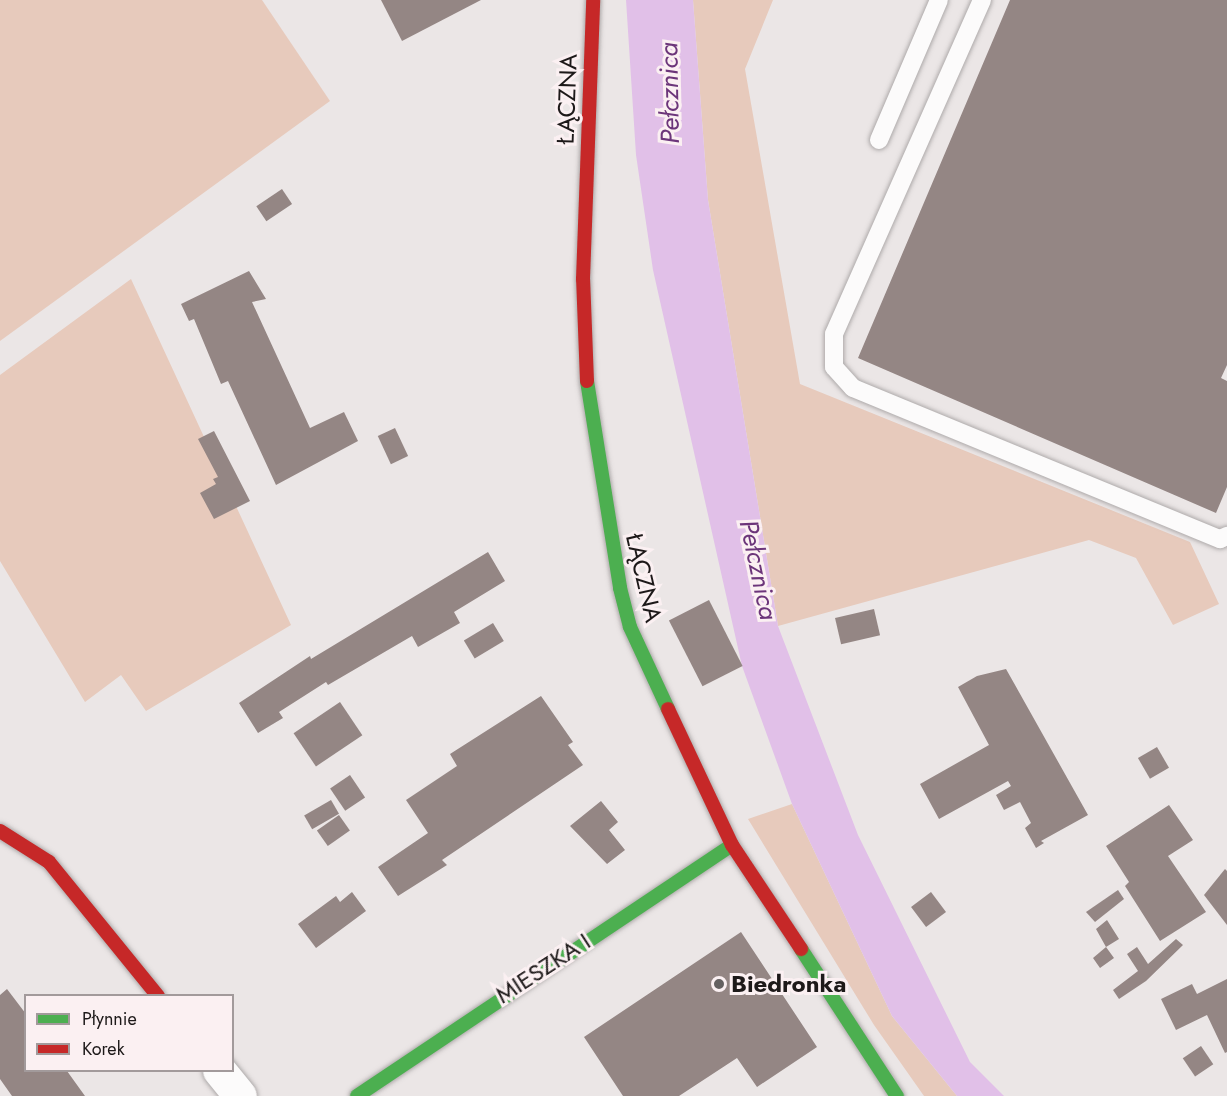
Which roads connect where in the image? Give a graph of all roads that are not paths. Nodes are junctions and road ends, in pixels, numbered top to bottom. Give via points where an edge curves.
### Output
1 (593, 0) edge
2 (939, 0) edge
3 (982, 0) edge
4 (879, 140) dead end
5 (1227, 536) edge
6 (0, 831) edge
7 (732, 844) junction
8 (156, 994) edge
9 (220, 1072) edge
10 (240, 1096) edge
11 (357, 1096) edge
12 (897, 1096) edge

1 - 7 street, ŁĄCZNA via 583,279 585,366 620,588 630,627
2 - 4 lane
3 - 5 lane via 834,334 834,367 853,387 1220,538
6 - 8 street via 49,862
7 - 11 street, MIESZKA I
7 - 12 street, ŁĄCZNA
9 - 10 street

